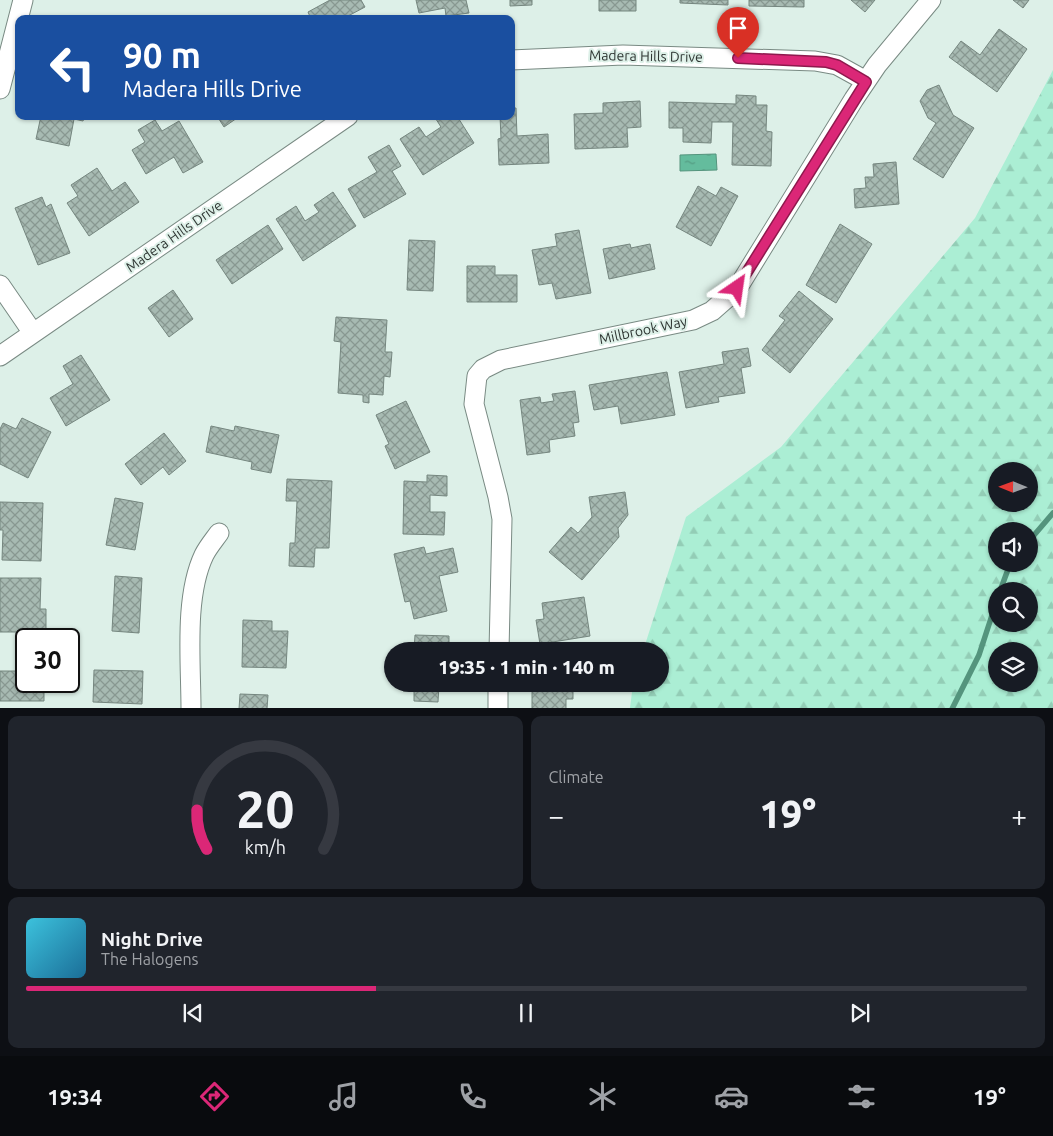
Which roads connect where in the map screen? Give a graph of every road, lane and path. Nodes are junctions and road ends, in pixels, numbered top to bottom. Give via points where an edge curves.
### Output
1 (23, 0) edge
2 (931, 0) edge
3 (19, 15) edge
4 (15, 31) edge
5 (515, 60) edge
6 (866, 82) junction
7 (0, 89) edge
8 (342, 120) edge
9 (0, 285) edge
10 (33, 333) junction
11 (0, 356) edge
12 (219, 533) dead end
13 (499, 642) edge
14 (498, 692) edge
15 (191, 708) edge
16 (498, 708) edge

1 - 3 street
2 - 6 street, Millbrook Way
4 - 7 street
5 - 6 street, Madera Hills Drive via 623,54 815,61 837,65
6 - 13 street, Millbrook Way via 737,288 721,305 703,316 682,322 501,360 476,376 475,414 502,519
8 - 10 street, Madera Hills Drive
9 - 10 street
10 - 11 street, Madera Hills Drive
12 - 15 street via 204,555 196,580 192,606
14 - 16 street

